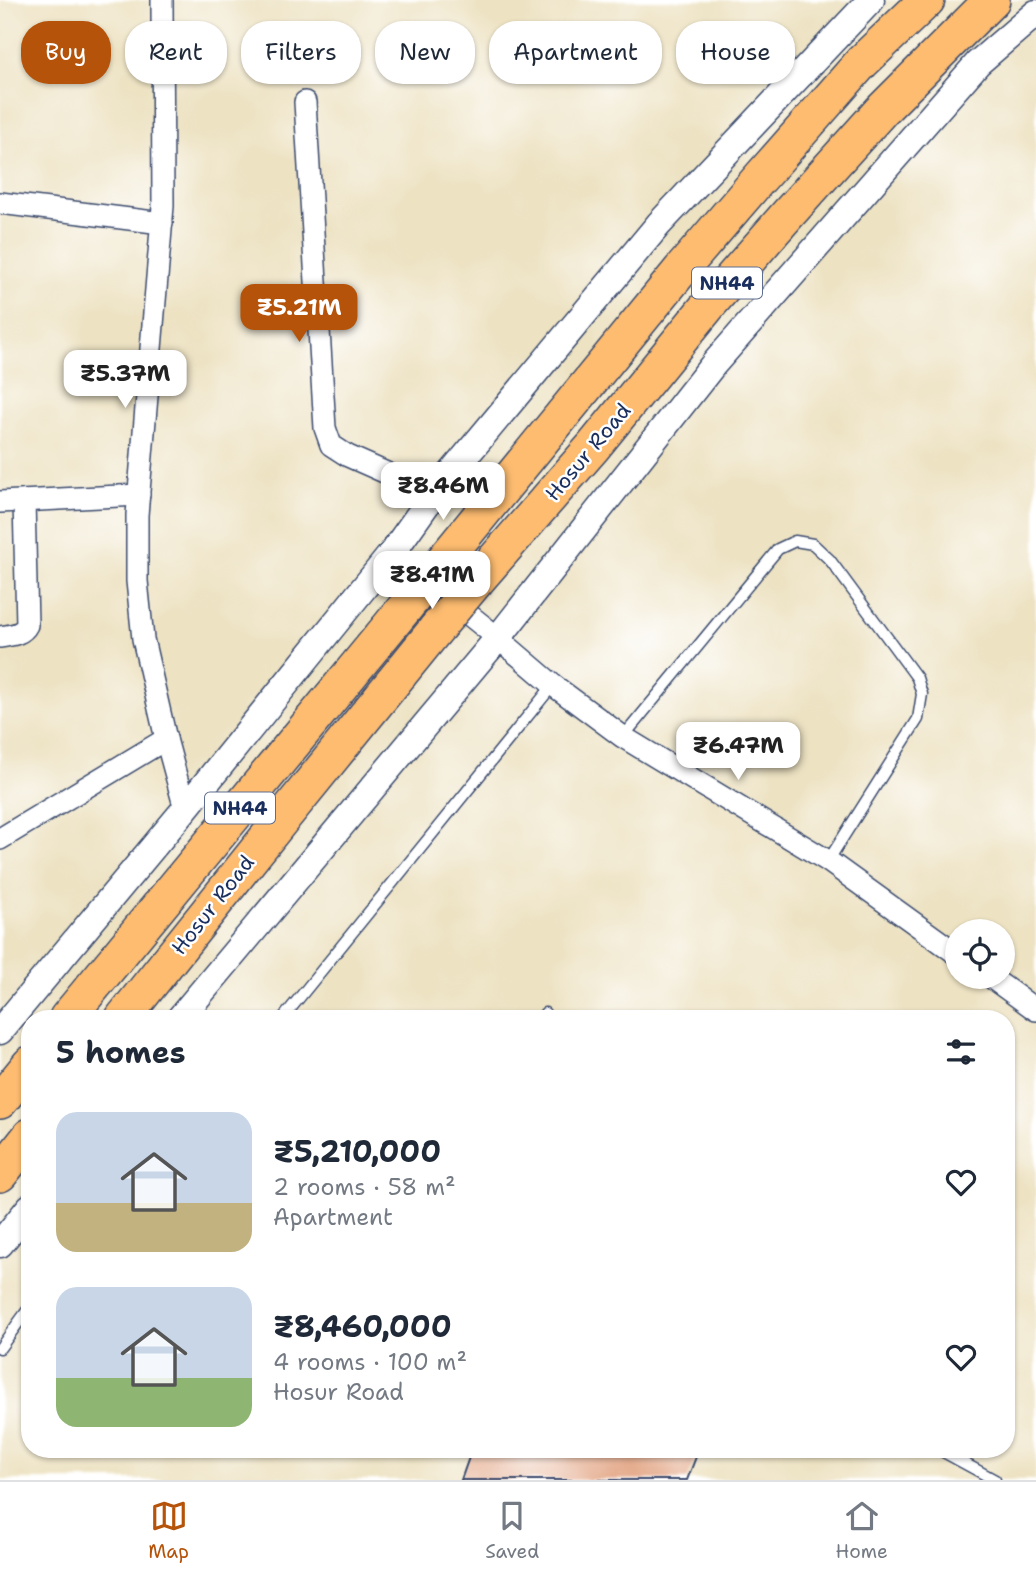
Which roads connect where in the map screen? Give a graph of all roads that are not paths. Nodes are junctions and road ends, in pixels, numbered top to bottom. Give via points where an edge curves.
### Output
1 (162, 0) edge
2 (871, 0) edge
3 (927, 0) edge
4 (992, 0) edge
5 (1036, 13) edge
6 (305, 102) dead end
7 (0, 203) edge
8 (162, 223) junction
9 (434, 494) junction
10 (139, 495) junction
11 (24, 501) junction
12 (0, 502) edge
13 (392, 553) junction
14 (0, 637) edge
15 (498, 638) junction
16 (553, 685) junction
17 (623, 737) junction
18 (166, 738) junction
19 (185, 808) junction
20 (0, 839) edge
21 (828, 861) junction
22 (945, 945) edge
23 (1007, 989) edge
24 (74, 1010) edge
25 (129, 1010) edge
26 (187, 1010) edge
27 (289, 1010) edge
28 (1036, 1010) edge
29 (0, 1031) edge
30 (21, 1075) edge
31 (0, 1101) edge
32 (21, 1147) edge
33 (0, 1174) edge
34 (21, 1218) edge
35 (0, 1244) edge
36 (21, 1319) edge
37 (0, 1348) edge
38 (955, 1458) edge
39 (995, 1480) edge

1 - 8 street
2 - 9 street via 659,225
3 - 24 highway, Hosur Road / NH44, bridge via 862,62 681,270
4 - 25 highway, Hosur Road / NH44, bridge via 881,111 711,302 437,628
5 - 15 street via 978,63 713,365
6 - 9 street via 325,428 331,444 348,456
7 - 8 street
8 - 10 street
9 - 13 street
10 - 11 street
10 - 18 street via 139,611
11 - 12 street
11 - 14 street via 27,625 19,634
13 - 15 street
13 - 19 street
15 - 16 street
15 - 26 street
16 - 17 street
16 - 27 lane
17 - 21 street
17 - 21 lane via 778,549 795,541 813,544 830,560 917,678 922,694 918,719
18 - 19 street
18 - 20 street
19 - 29 street
21 - 22 street
23 - 28 street
30 - 31 highway
32 - 33 highway
34 - 35 street
36 - 37 lane
38 - 39 lane

